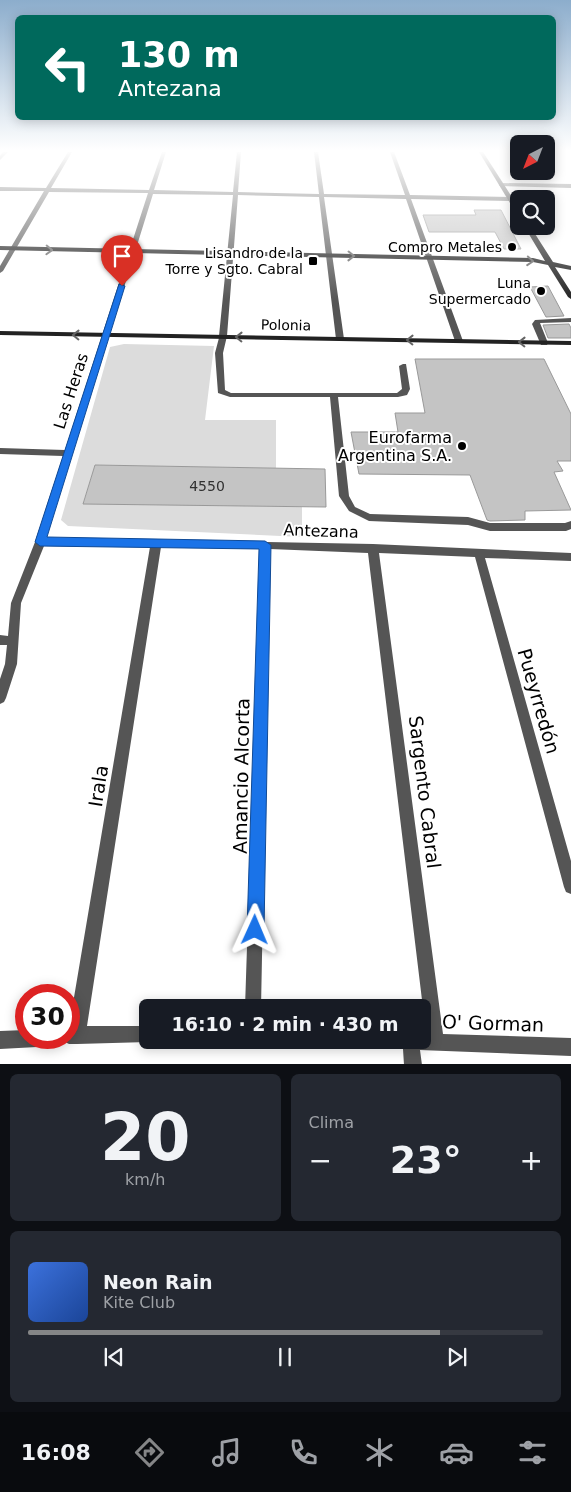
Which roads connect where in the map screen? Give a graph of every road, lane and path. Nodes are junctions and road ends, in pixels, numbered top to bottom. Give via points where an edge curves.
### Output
1 (41, 202) edge
2 (148, 202) edge
3 (235, 202) edge
4 (321, 202) edge
5 (408, 202) edge
6 (533, 235) edge
7 (0, 248) edge
8 (14, 248) junction
9 (132, 252) junction
10 (230, 255) junction
11 (329, 256) junction
12 (429, 258) junction
13 (551, 265) junction
14 (571, 268) edge
15 (0, 271) edge
16 (571, 297) edge
17 (571, 320) edge
18 (0, 333) edge
19 (106, 335) junction
20 (223, 336) junction
21 (340, 339) junction
22 (458, 341) junction
23 (544, 343) junction
24 (571, 343) edge
25 (403, 366) dead end
26 (334, 395) junction
27 (0, 451) edge
28 (67, 453) junction
29 (571, 525) edge
30 (40, 542) junction
31 (156, 544) junction
32 (265, 545) junction
33 (374, 548) junction
34 (479, 554) junction
35 (571, 557) edge
36 (6, 641) edge
37 (0, 698) edge
38 (571, 887) edge
39 (80, 994) edge
40 (254, 999) edge
41 (139, 1034) edge
42 (80, 1035) edge
43 (15, 1039) edge
44 (0, 1040) edge
45 (431, 1041) edge
46 (435, 1041) junction
47 (571, 1047) edge
48 (412, 1049) edge
49 (413, 1064) edge

1 - 8 street
2 - 9 street, Las Heras
3 - 10 street
4 - 11 street
5 - 12 street
6 - 13 street
7 - 8 street
8 -> 9 street
8 - 15 street
9 - 10 street
9 - 19 street, Las Heras
10 - 11 street
10 - 20 street
11 -> 12 street
11 - 21 street
12 -> 13 street via 533,260
12 - 22 street
13 - 14 street
13 - 16 street
17 - 23 street via 537,320
19 -> 18 street, Polonia
19 - 20 street, Polonia
19 - 28 street, Las Heras
21 -> 20 street, Polonia
20 - 26 street via 219,353 221,391 224,394
22 -> 21 street, Polonia
23 -> 22 street, Polonia
23 - 24 street, Polonia
25 - 26 street via 404,393
26 - 29 street via 344,496 352,509 369,517 468,520 490,527
27 - 28 street
28 - 30 street, Las Heras
30 - 31 street, Antezana
30 - 36 street, Las Heras via 16,603
31 - 32 street, Antezana
31 - 39 street, Irala
32 - 33 street, Antezana
32 - 40 street, Amancio Alcorta
33 - 34 street, Antezana
33 - 46 street, Sargento Cabral
34 - 35 street, Antezana
34 - 38 street, Pueyrredón
36 - 37 street, Las Heras via 10,664
41 - 42 street
43 - 44 street
45 - 46 street, O' Gorman
46 - 47 street, O' Gorman
48 - 49 street

